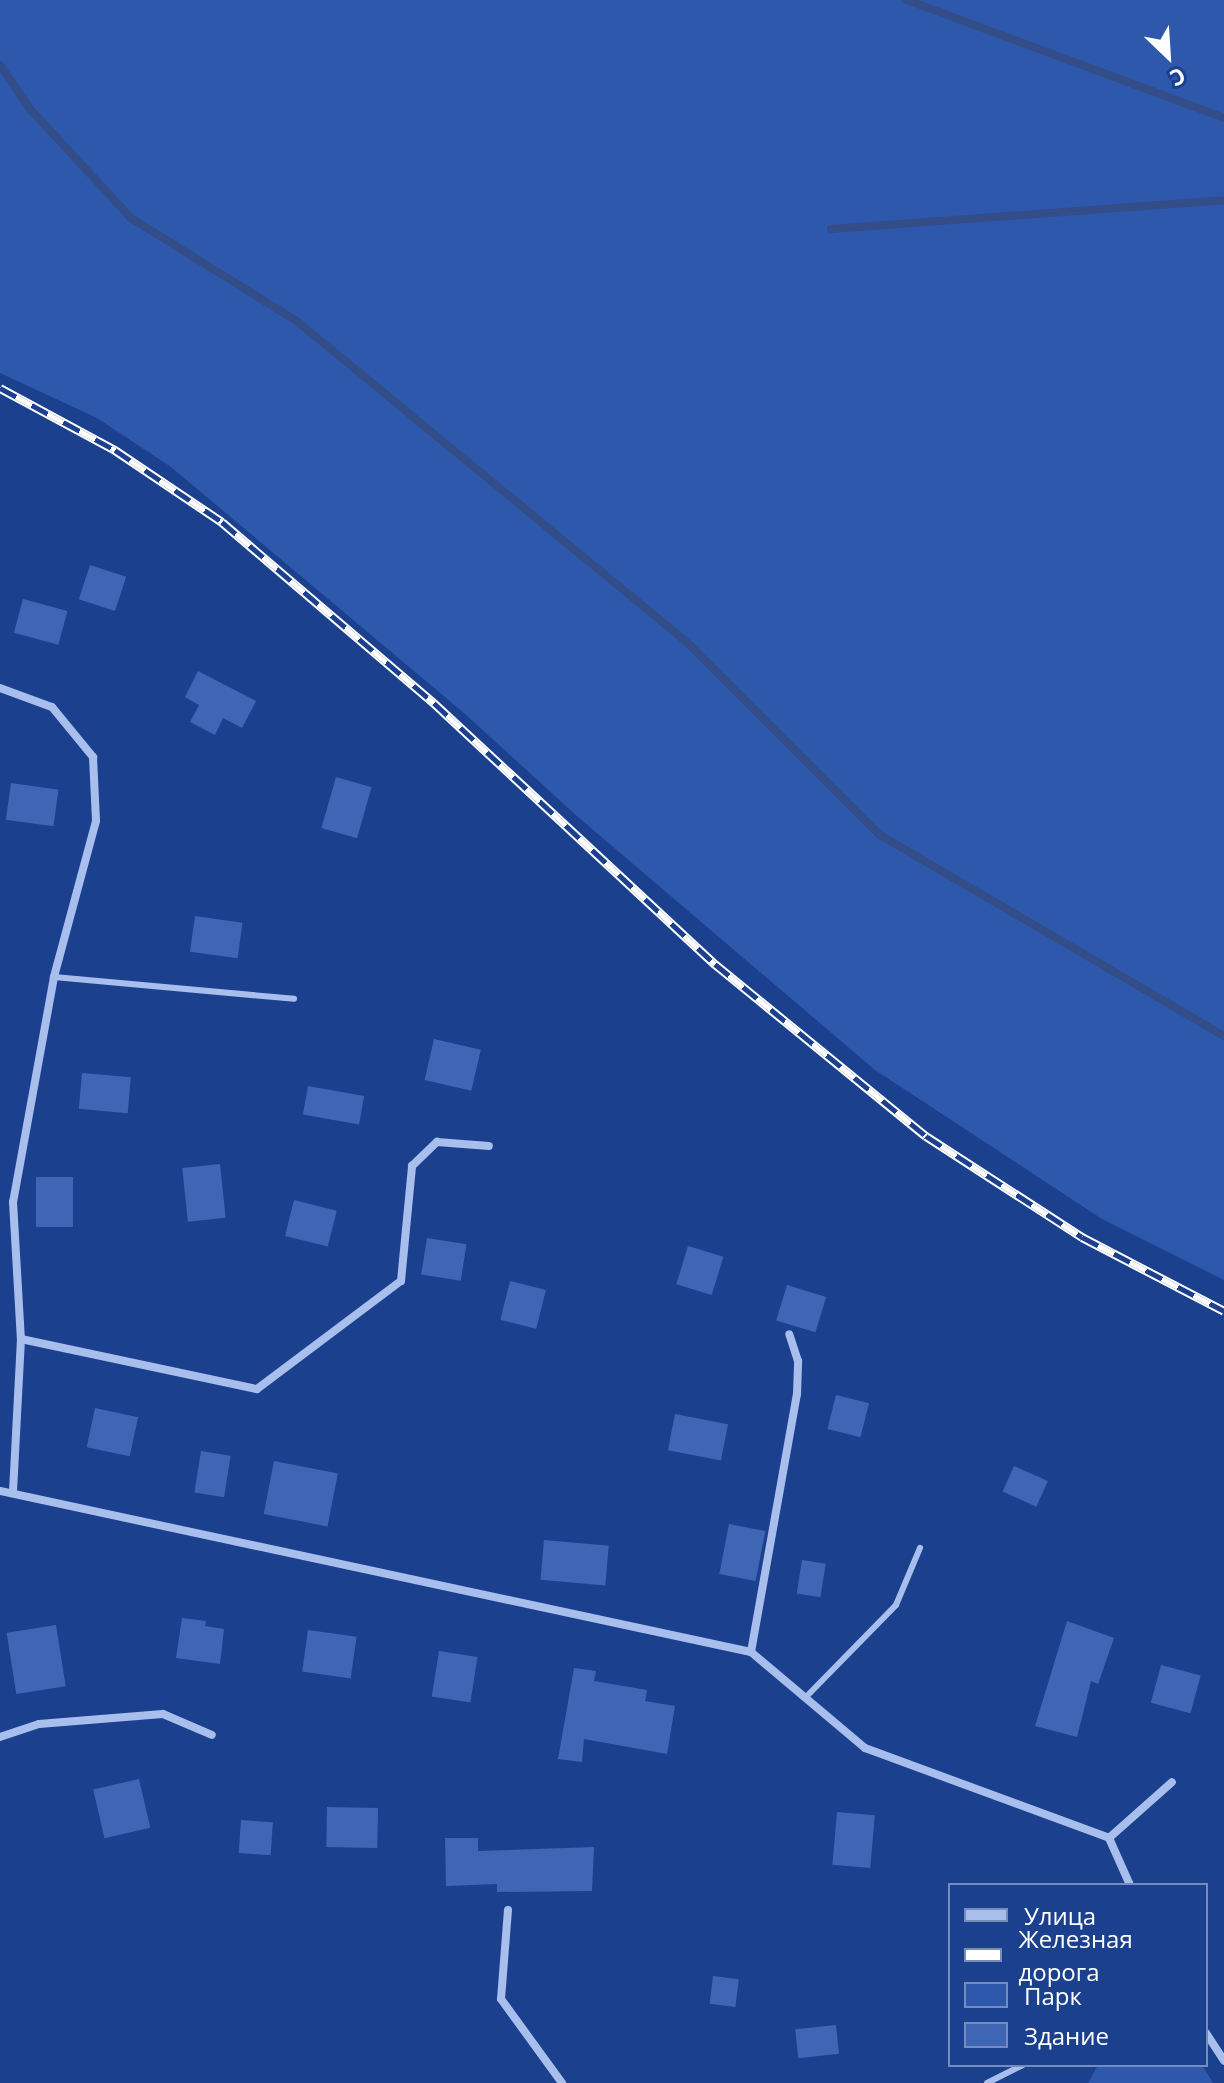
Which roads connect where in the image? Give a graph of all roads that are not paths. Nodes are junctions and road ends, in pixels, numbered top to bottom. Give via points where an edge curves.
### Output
1 (0, 688) edge
2 (54, 977) junction
3 (294, 999) dead end
4 (489, 1146) dead end
5 (789, 1334) dead end
6 (21, 1339) junction
7 (0, 1491) edge
8 (13, 1492) junction
9 (920, 1548) dead end
10 (751, 1652) junction
11 (805, 1698) junction
12 (212, 1735) dead end
13 (0, 1737) edge
14 (1172, 1782) dead end
15 (1109, 1838) junction
16 (1129, 1883) edge
17 (508, 1910) dead end
18 (1208, 2036) edge
19 (1224, 2061) edge
20 (1019, 2067) edge
21 (562, 2083) edge
22 (987, 2083) edge

1 - 2 street via 52,707 93,757 96,821
2 - 3 lane
2 - 6 street via 13,1202
4 - 6 street via 437,1142 412,1166 401,1281 257,1389
5 - 10 street via 798,1361 797,1394
6 - 8 street
7 - 8 street
8 - 10 street
9 - 11 lane via 896,1605
10 - 11 street
11 - 15 street via 865,1748
12 - 13 street via 163,1714 39,1724
14 - 15 street
15 - 16 street
17 - 21 street via 501,1999
18 - 19 street
20 - 22 lane

